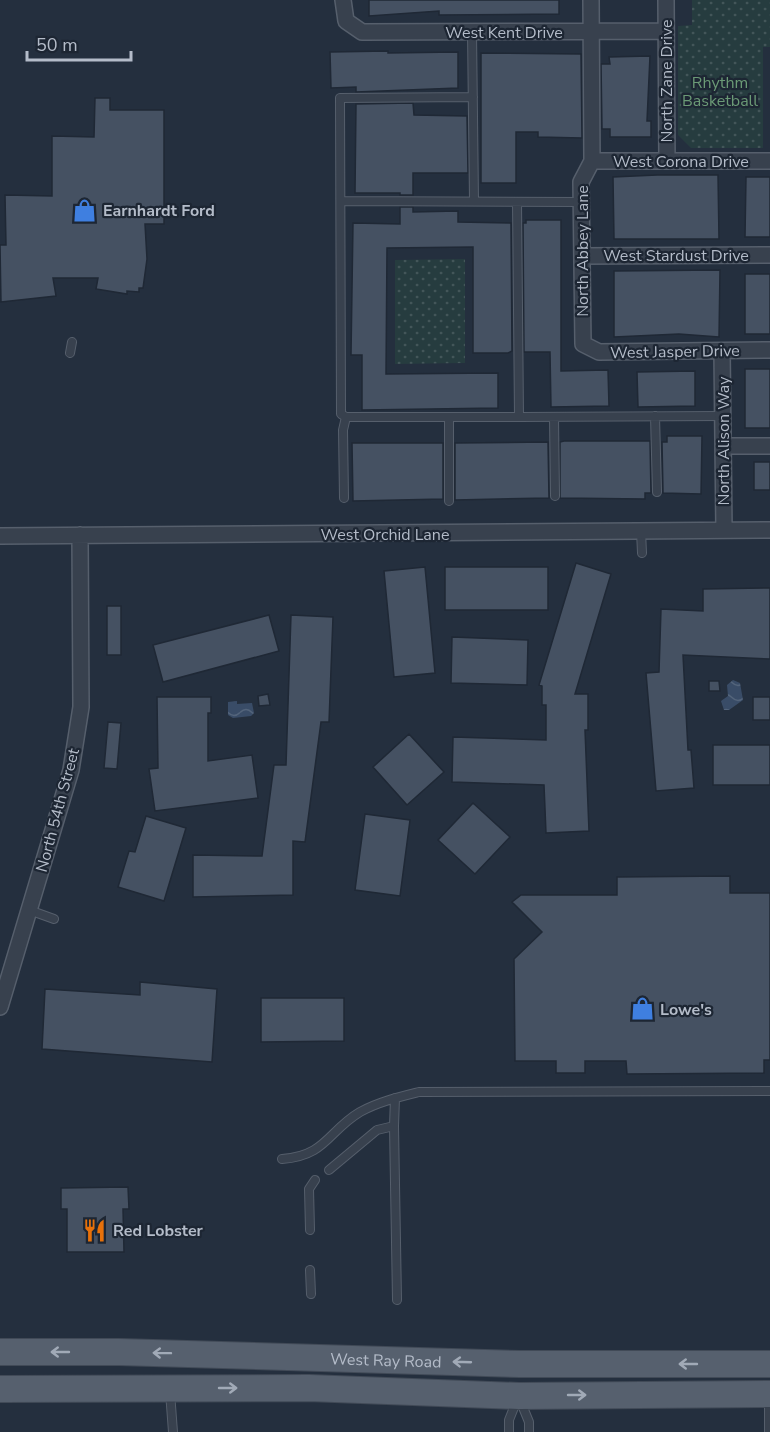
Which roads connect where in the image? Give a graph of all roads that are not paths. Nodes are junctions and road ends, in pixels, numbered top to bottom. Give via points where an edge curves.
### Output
1 (343, 0) edge
2 (591, 0) edge
3 (666, 0) edge
4 (472, 32) junction
5 (591, 32) junction
6 (666, 32) junction
7 (473, 97) junction
8 (592, 161) junction
9 (667, 161) junction
10 (770, 161) edge
11 (340, 201) junction
12 (474, 201) junction
13 (517, 202) junction
14 (581, 202) junction
15 (770, 255) edge
16 (582, 256) junction
17 (72, 342) dead end
18 (583, 344) joint
19 (770, 350) edge
20 (722, 351) junction
21 (70, 354) dead end
22 (655, 416) junction
23 (723, 416) junction
24 (346, 417) junction
25 (519, 417) junction
26 (554, 417) junction
27 (448, 418) junction
28 (723, 446) junction
29 (770, 446) edge
30 (657, 492) dead end
31 (555, 496) dead end
32 (344, 498) dead end
33 (448, 501) dead end
34 (770, 530) edge
35 (641, 531) junction
36 (724, 531) junction
37 (0, 536) edge
38 (80, 536) junction
39 (642, 553) dead end
40 (29, 910) junction
41 (54, 919) dead end
42 (0, 1007) edge
43 (770, 1091) edge
44 (395, 1098) junction
45 (394, 1126) junction
46 (282, 1159) dead end
47 (329, 1170) dead end
48 (315, 1180) dead end
49 (310, 1230) dead end
50 (310, 1270) dead end
51 (310, 1294) dead end
52 (397, 1299) dead end
53 (0, 1352) edge
54 (770, 1364) edge
55 (169, 1388) junction
56 (0, 1389) edge
57 (770, 1394) edge
58 (519, 1396) junction
59 (173, 1432) edge
60 (509, 1432) edge
61 (529, 1432) edge
62 (769, 1432) edge

1 - 4 street, West Kent Drive via 346,21 362,32
2 - 5 street
3 - 6 street, North Zane Drive
4 - 5 street, West Kent Drive
4 - 7 lane
5 - 6 street, West Kent Drive
5 - 8 street
6 - 9 street, North Zane Drive
7 - 11 lane via 340,98
7 - 12 lane
8 - 9 street, West Corona Drive
8 - 14 street, North Abbey Lane via 581,182
9 - 10 street, West Corona Drive
11 - 12 lane
11 - 24 lane via 341,414
12 - 13 lane
13 - 14 lane
13 - 25 lane
14 - 16 street, North Abbey Lane
15 - 16 street, West Stardust Drive
16 - 18 street, North Abbey Lane
17 - 21 lane
18 - 20 street, West Jasper Drive via 599,352
19 - 20 street, West Jasper Drive
20 - 23 street, North Alison Way
22 - 23 lane
22 - 26 lane
22 - 30 lane
23 - 28 street, North Alison Way
24 - 27 lane
24 - 32 lane
25 - 26 lane
25 - 27 lane
26 - 31 lane
27 - 33 lane
28 - 29 street
28 - 36 street, North Alison Way
34 - 36 street, West Orchid Lane
35 - 36 street, West Orchid Lane
35 - 38 street, West Orchid Lane
35 - 39 lane
37 - 38 street, West Orchid Lane
38 - 40 street, North 54th Street via 81,707 71,770
40 - 41 lane
40 - 42 street, North 54th Street
43 - 44 lane via 419,1092
44 - 45 lane
44 - 46 lane via 360,1112 303,1158
45 - 47 lane via 377,1130
45 - 52 lane
48 - 49 lane via 309,1189
50 - 51 lane
54 -> 53 main road, West Ray Road via 520,1364
55 - 56 main road, West Ray Road
55 -> 58 main road, West Ray Road via 309,1388
55 - 59 lane
58 -> 57 main road, West Ray Road
57 - 62 lane
58 - 60 lane via 509,1420
58 - 61 lane

